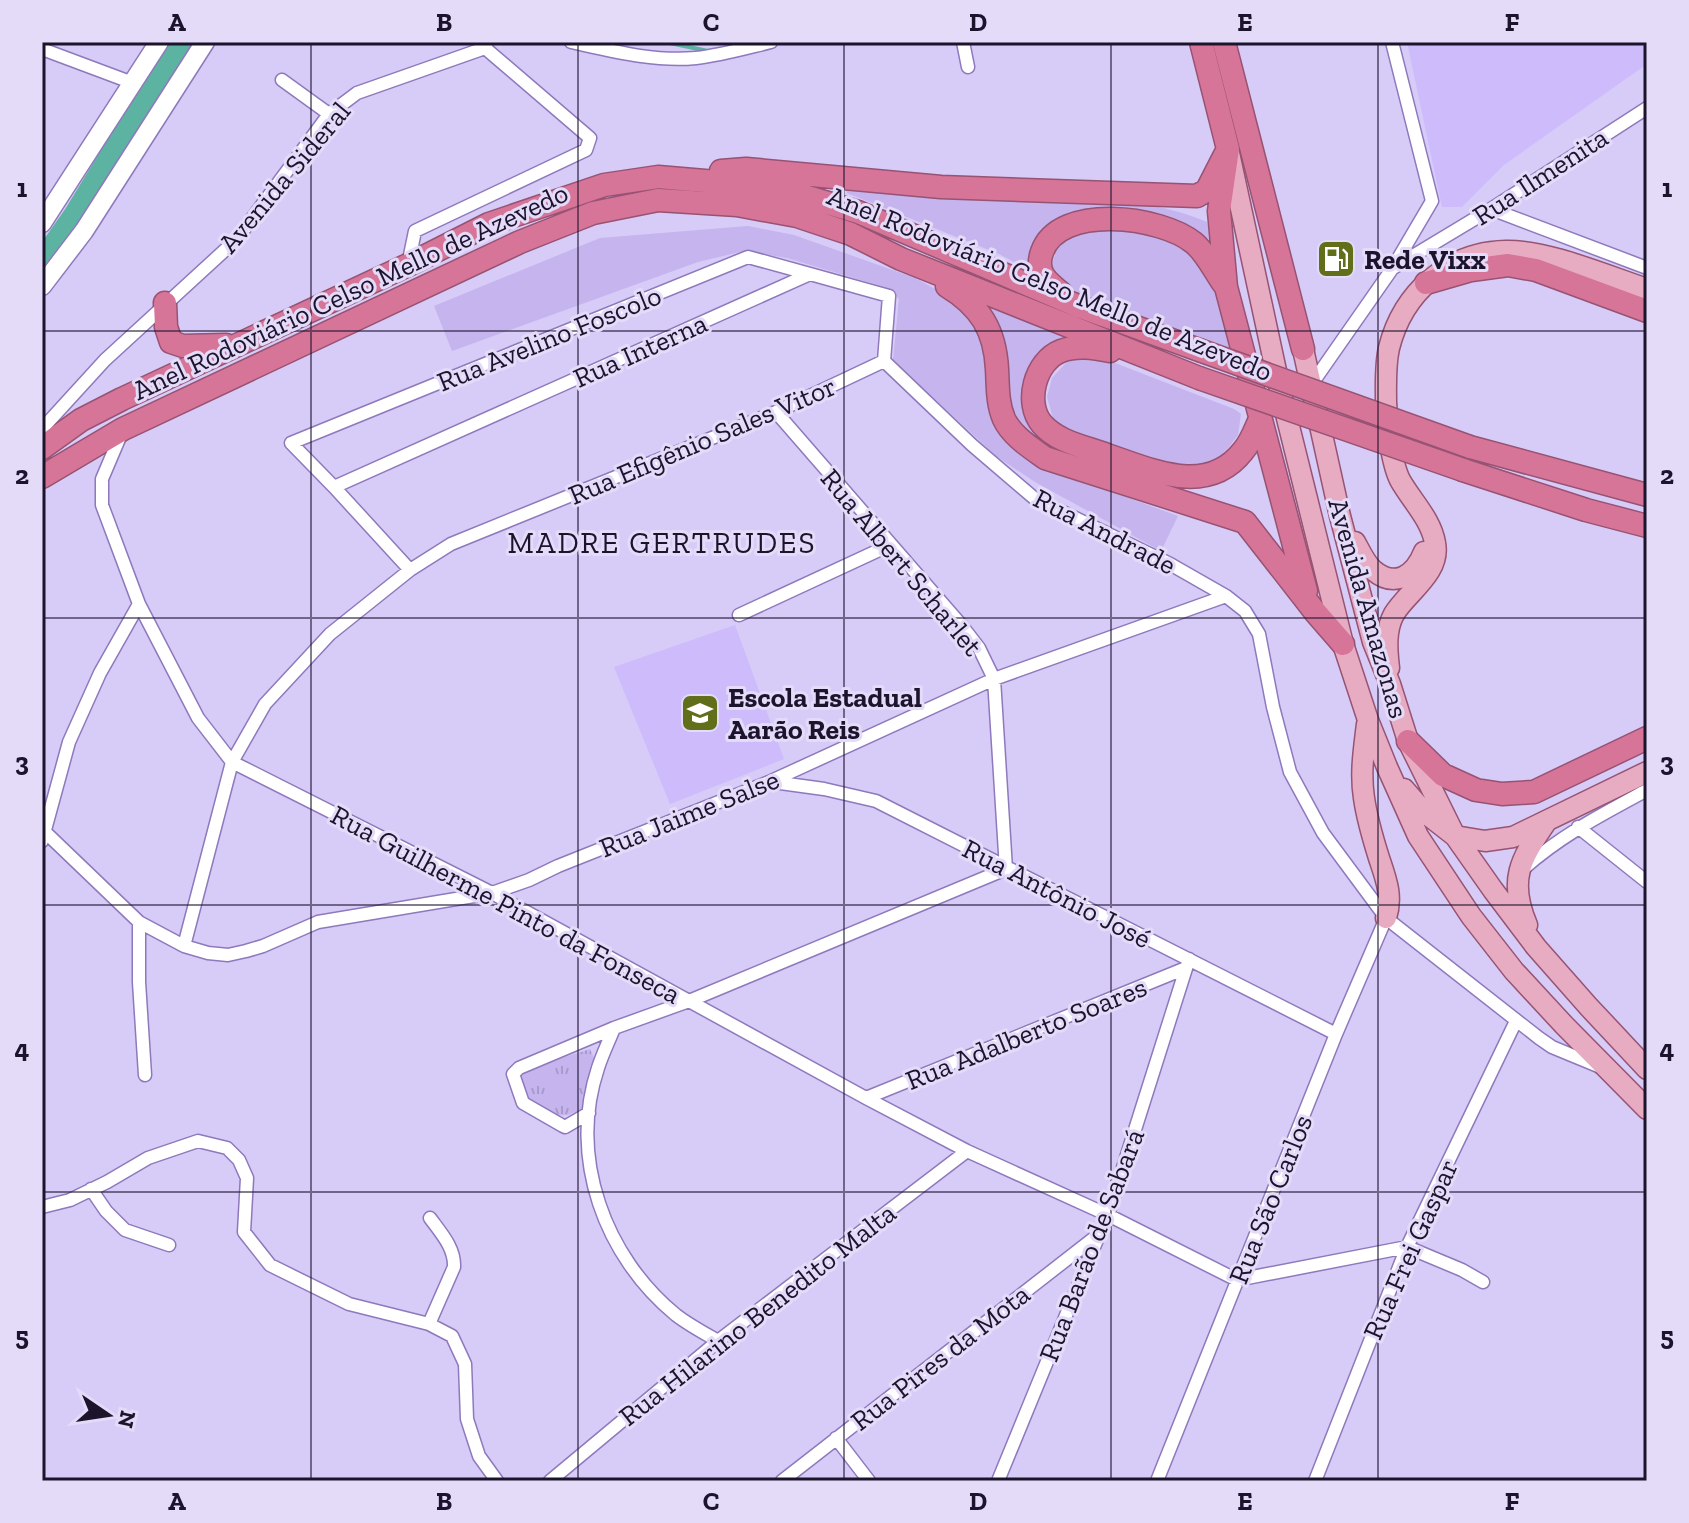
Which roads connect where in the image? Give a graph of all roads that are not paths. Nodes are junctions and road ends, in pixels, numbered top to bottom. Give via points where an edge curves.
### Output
1 (159, 42) edge
2 (205, 42) edge
3 (571, 42) edge
4 (771, 42) edge
5 (963, 42) edge
6 (1201, 42) edge
7 (1224, 42) edge
8 (1392, 42) edge
9 (486, 45) edge
10 (42, 49) edge
11 (968, 67) dead end
12 (282, 80) dead end
13 (133, 83) junction
14 (1647, 108) edge
15 (329, 114) junction
16 (1228, 149) junction
17 (658, 177) junction
18 (1491, 209) junction
19 (42, 223) edge
20 (901, 259) junction
21 (408, 265) junction
22 (1647, 268) edge
23 (1392, 269) junction
24 (810, 274) junction
25 (1426, 283) junction
26 (42, 286) edge
27 (1226, 287) junction
28 (1647, 289) edge
29 (165, 303) junction
30 (1078, 306) junction
31 (1647, 311) edge
32 (239, 344) junction
33 (1303, 349) junction
34 (1337, 350) junction
35 (884, 361) junction
36 (1190, 374) junction
37 (1311, 385) junction
38 (776, 412) junction
39 (1260, 419) junction
40 (42, 429) edge
41 (123, 429) junction
42 (42, 442) edge
43 (42, 448) edge
44 (1575, 475) junction
45 (42, 477) edge
46 (1647, 483) edge
47 (334, 487) junction
48 (1647, 495) edge
49 (1586, 510) junction
50 (1340, 516) junction
51 (1429, 525) junction
52 (1647, 526) edge
53 (1647, 543) edge
54 (890, 545) junction
55 (410, 570) junction
56 (1226, 596) junction
57 (1309, 603) junction
58 (139, 604) junction
59 (739, 615) dead end
60 (1343, 644) junction
61 (994, 679) junction
62 (1390, 684) junction
63 (1368, 720) junction
64 (1647, 738) edge
65 (1408, 741) junction
66 (232, 762) junction
67 (1387, 767) junction
68 (1647, 772) edge
69 (769, 782) junction
70 (1647, 790) edge
71 (1546, 822) junction
72 (1578, 827) junction
73 (43, 834) edge
74 (1455, 836) junction
75 (1006, 869) junction
76 (1518, 874) junction
77 (1647, 882) edge
78 (492, 893) junction
79 (1386, 918) junction
80 (139, 922) junction
81 (184, 946) junction
82 (1536, 947) junction
83 (1188, 964) junction
84 (689, 1001) junction
85 (1516, 1021) junction
86 (614, 1028) junction
87 (1336, 1034) junction
88 (1642, 1065) edge
89 (1612, 1072) junction
90 (145, 1075) dead end
91 (866, 1098) junction
92 (1647, 1109) edge
93 (589, 1113) junction
94 (967, 1151) junction
95 (91, 1189) junction
96 (42, 1207) edge
97 (1108, 1215) junction
98 (430, 1218) dead end
99 (1099, 1235) junction
100 (169, 1245) dead end
101 (1407, 1247) junction
102 (1237, 1280) junction
103 (1483, 1282) dead end
104 (429, 1324) junction
105 (718, 1341) junction
106 (836, 1438) junction
107 (497, 1481) edge
108 (550, 1481) edge
109 (782, 1481) edge
110 (869, 1481) edge
111 (998, 1481) edge
112 (1157, 1481) edge
113 (1315, 1481) edge

1 - 13 main road
2 - 26 main road via 84,231
3 - 4 street via 630,55 684,58
5 - 11 street
6 - 16 highway, Avenida Amazonas
7 - 33 highway, Avenida Amazonas
8 - 23 street via 1432,201
9 - 15 street, Avenida Sideral via 357,93
9 - 21 street via 590,138 586,150 415,231
10 - 13 street
12 - 15 street
13 - 19 main road
14 - 18 street, Rua Ilmenita
15 - 29 street, Avenida Sideral via 237,239
16 - 17 highway via 1207,190 1197,196 941,187 746,169
16 - 27 highway via 1219,211
16 - 60 main road, Avenida Amazonas
17 - 21 highway, Anel Rodoviário Celso Mello de Azevedo via 604,185 489,224
17 - 30 highway, Anel Rodoviário Celso Mello de Azevedo via 740,184 858,212
18 - 22 street
18 - 23 street, Rua Ilmenita
20 - 36 highway, Anel Rodoviário Celso Mello de Azevedo
20 - 41 highway, Anel Rodoviário Celso Mello de Azevedo via 797,216 737,205 658,200 593,213 520,242
20 - 57 highway via 959,294 988,325 1004,418 1026,445 1045,458 1245,522
21 - 32 highway, Anel Rodoviário Celso Mello de Azevedo
23 - 34 street
24 - 35 street via 889,296
24 - 47 street, Rua Interna
24 - 47 street, Rua Avelino Foscolo via 748,257 291,443
25 - 28 main road via 1471,256 1507,251 1556,259
25 - 31 highway via 1508,265 1536,270
25 - 51 main road via 1403,314 1390,345 1386,395 1398,476
27 - 30 highway via 1195,244 1180,235 1125,219 1093,220 1059,229 1040,259 1047,280
27 - 39 highway
29 - 32 highway via 171,342
29 - 40 street, Avenida Sideral
30 - 44 highway, Anel Rodoviário Celso Mello de Azevedo, bridge via 1470,447
32 - 43 highway, Anel Rodoviário Celso Mello de Azevedo via 81,420
33 - 34 street via 1313,357
33 - 37 main road, Avenida Amazonas
34 - 37 street
35 - 38 street, Rua Efigênio Sales Vitor
35 - 56 street, Rua Andrade via 1034,498
36 - 39 highway via 1094,348 1060,351 1039,372 1034,406 1040,422 1055,436 1164,475 1195,478 1224,469 1242,452
36 - 49 highway, Anel Rodoviário Celso Mello de Azevedo, bridge
37 - 50 main road, Avenida Amazonas
38 - 54 street, Rua Albert Scharlet
38 - 55 street, Rua Efigênio Sales Vitor via 451,544
39 - 57 highway
41 - 45 highway, Anel Rodoviário Celso Mello de Azevedo
41 - 58 street, Rua Guilherme Pinto da Fonseca via 102,479 102,505
42 - 43 street
44 - 46 highway
44 - 48 highway, Anel Rodoviário Celso Mello de Azevedo
47 - 55 street
49 - 52 highway, Anel Rodoviário Celso Mello de Azevedo
49 - 53 highway
50 - 51 main road via 1374,572 1400,579 1419,564
50 - 62 main road, Avenida Amazonas via 1373,642
51 - 62 main road via 1436,551 1433,562 1390,623
54 - 59 street
54 - 61 street, Rua Albert Scharlet via 979,648
55 - 66 street, Rua Efigênio Sales Vitor via 330,634 265,704
56 - 61 street, Rua Jaime Salse
56 - 79 street, Rua Andrade via 1245,611 1259,634 1290,772 1323,833
57 - 60 highway
58 - 66 street, Rua Guilherme Pinto da Fonseca via 198,718
58 - 73 street via 69,742
60 - 63 main road, Avenida Amazonas
61 - 69 street, Rua Jaime Salse
61 - 75 street, Rua Albert Scharlet
62 - 65 main road, Avenida Amazonas
63 - 67 main road, Avenida Amazonas
63 - 79 main road via 1364,797 1388,882
64 - 65 highway via 1534,792 1502,794 1476,790 1443,775
65 - 74 main road, Avenida Amazonas
66 - 78 street, Rua Guilherme Pinto da Fonseca
66 - 81 street, Rua Efigênio Sales Vitor
67 - 74 main road via 1423,811
67 - 89 main road, Avenida Amazonas via 1418,836 1471,916 1514,971
68 - 71 main road
69 - 75 street, Rua Antônio José via 876,801
69 - 78 street, Rua Jaime Salse
70 - 72 street
71 - 74 main road via 1513,837 1485,841
71 - 76 main road
72 - 76 street
72 - 77 street
73 - 80 street, Rua Jaime Salse
74 - 82 main road, Avenida Amazonas
75 - 83 street, Rua Antônio José
75 - 84 street
76 - 82 main road via 1521,910
78 - 81 street, Rua Jaime Salse via 318,922 228,955
78 - 84 street, Rua Guilherme Pinto da Fonseca
79 - 85 street, Rua Andrade
79 - 87 street, Rua São Carlos
80 - 81 street, Rua Jaime Salse
80 - 90 street
82 - 88 main road, Avenida Amazonas
83 - 87 street, Rua Antônio José
83 - 91 street, Rua Adalberto Soares
83 - 97 street, Rua Barão de Sabará
84 - 86 street
84 - 91 street, Rua Guilherme Pinto da Fonseca
85 - 89 street, Rua Andrade via 1552,1047
85 - 101 street, Rua Frei Gaspar
86 - 93 street via 597,1070
86 - 93 street via 513,1074 523,1103 565,1127
87 - 102 street, Rua São Carlos
88 - 89 main road
89 - 92 main road, Avenida Amazonas
91 - 94 street, Rua Guilherme Pinto da Fonseca
93 - 105 street via 589,1160 599,1206 617,1248 644,1286 678,1317
94 - 97 street, Rua Guilherme Pinto da Fonseca
94 - 105 street, Rua Hilarino Benedito Malta
95 - 96 street
95 - 100 street via 125,1230
95 - 104 street via 148,1158 198,1141 227,1148 247,1178 244,1232 270,1265 349,1304
97 - 99 street, Rua Barão de Sabará
97 - 102 street, Rua Guilherme Pinto da Fonseca
98 - 104 street via 455,1261
99 - 106 street, Rua Pires da Mota
99 - 111 street, Rua Barão de Sabará
101 - 102 street
101 - 103 street
101 - 113 street, Rua Frei Gaspar
102 - 112 street, Rua São Carlos
104 - 107 street via 452,1336 458,1346 465,1364 467,1419 479,1456
105 - 108 street, Rua Hilarino Benedito Malta
106 - 109 street, Rua Pires da Mota
106 - 110 street

